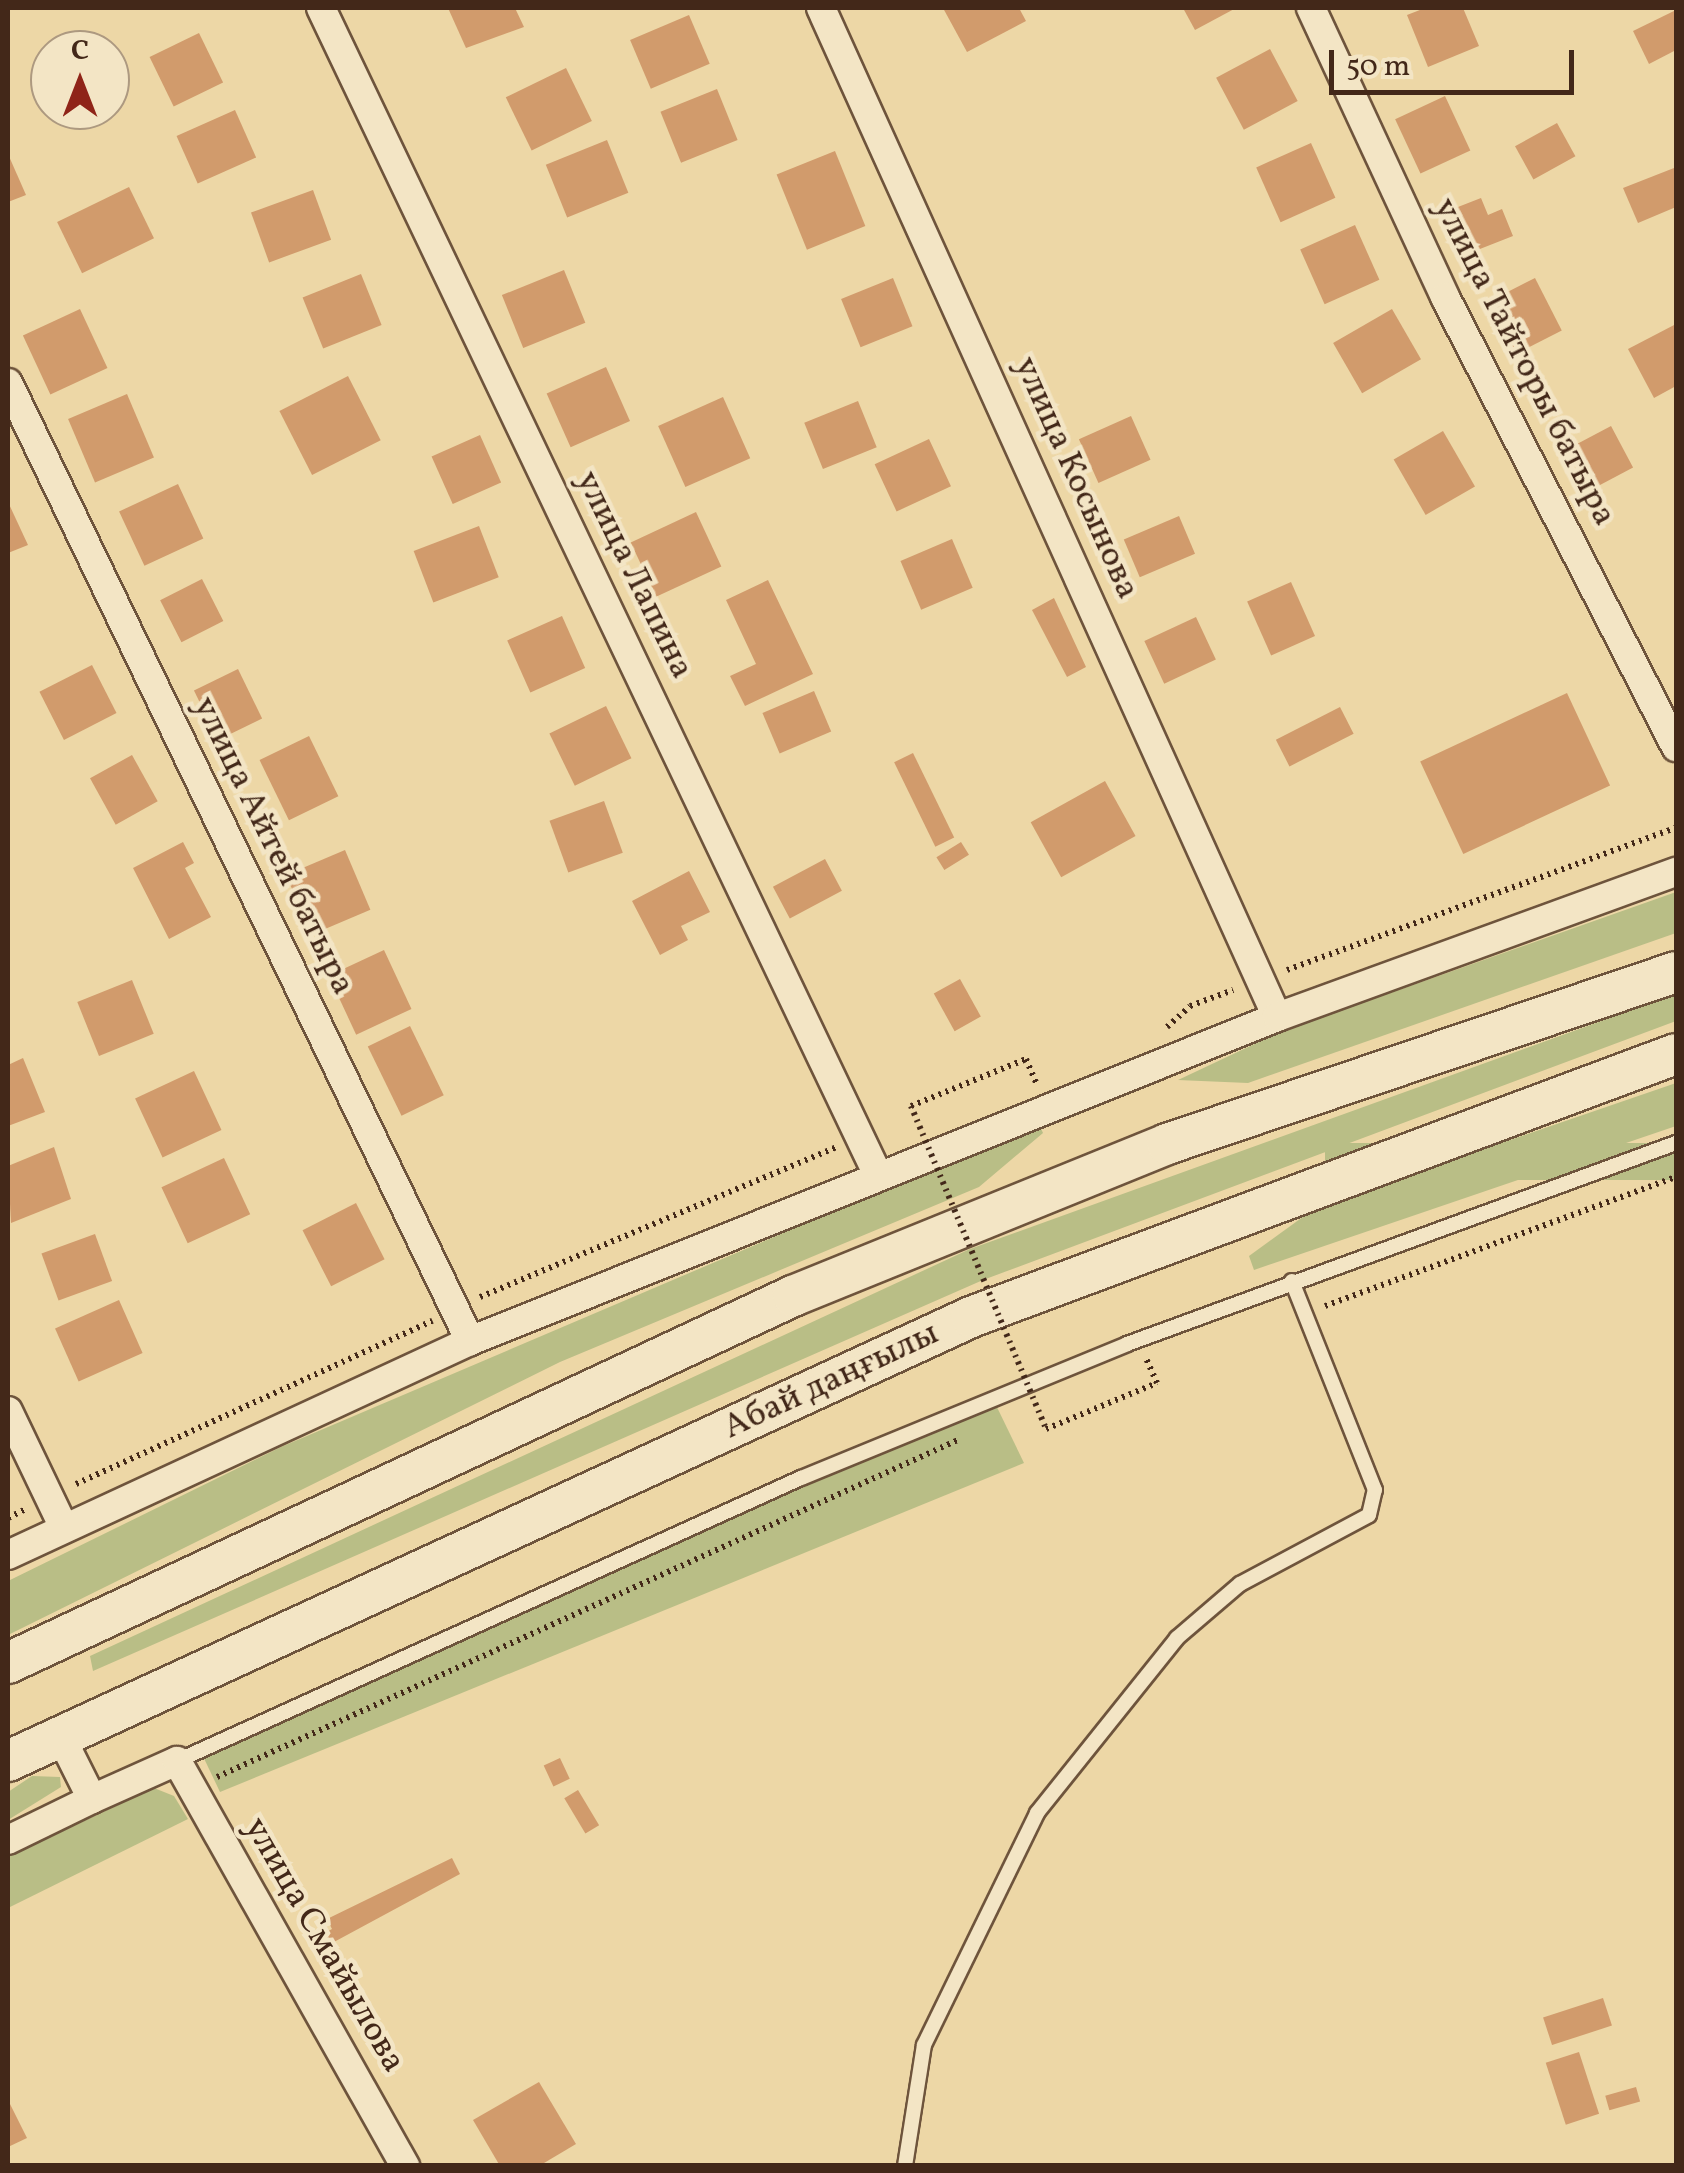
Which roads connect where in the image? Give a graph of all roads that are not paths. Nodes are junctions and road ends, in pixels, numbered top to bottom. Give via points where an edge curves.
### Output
1 (321, 8) edge
2 (821, 8) edge
3 (1311, 8) edge
4 (8, 383) edge
5 (1676, 747) edge
6 (1676, 872) edge
7 (1676, 972) edge
8 (1277, 1017) junction
9 (1676, 1054) edge
10 (1676, 1143) edge
11 (878, 1175) junction
12 (1292, 1281) junction
13 (470, 1342) junction
14 (8, 1411) edge
15 (64, 1528) junction
16 (8, 1555) edge
17 (8, 1662) edge
18 (60, 1736) junction
19 (177, 1760) junction
20 (8, 1761) edge
21 (92, 1800) junction
22 (8, 1840) edge
23 (406, 2166) edge
24 (905, 2166) edge

1 - 11 street, улица Лапина
2 - 8 street, улица Косынова
3 - 5 street, улица Тайторы батыра via 1446,296
4 - 13 street, улица Айтей батыра
6 - 8 street
7 - 17 main road via 1167,1144 793,1296
8 - 11 street
9 - 18 main road, Абай даңғылы via 971,1317
10 - 12 lane
11 - 13 street
12 - 19 lane via 801,1478
12 - 24 lane via 1376,1490 1369,1515 1240,1584 1177,1638 1037,1813 924,2045
13 - 15 street
14 - 15 street
15 - 16 street
18 - 20 main road, Абай даңғылы
18 - 21 street
19 - 21 street
19 - 23 street, улица Смайылова
21 - 22 street

